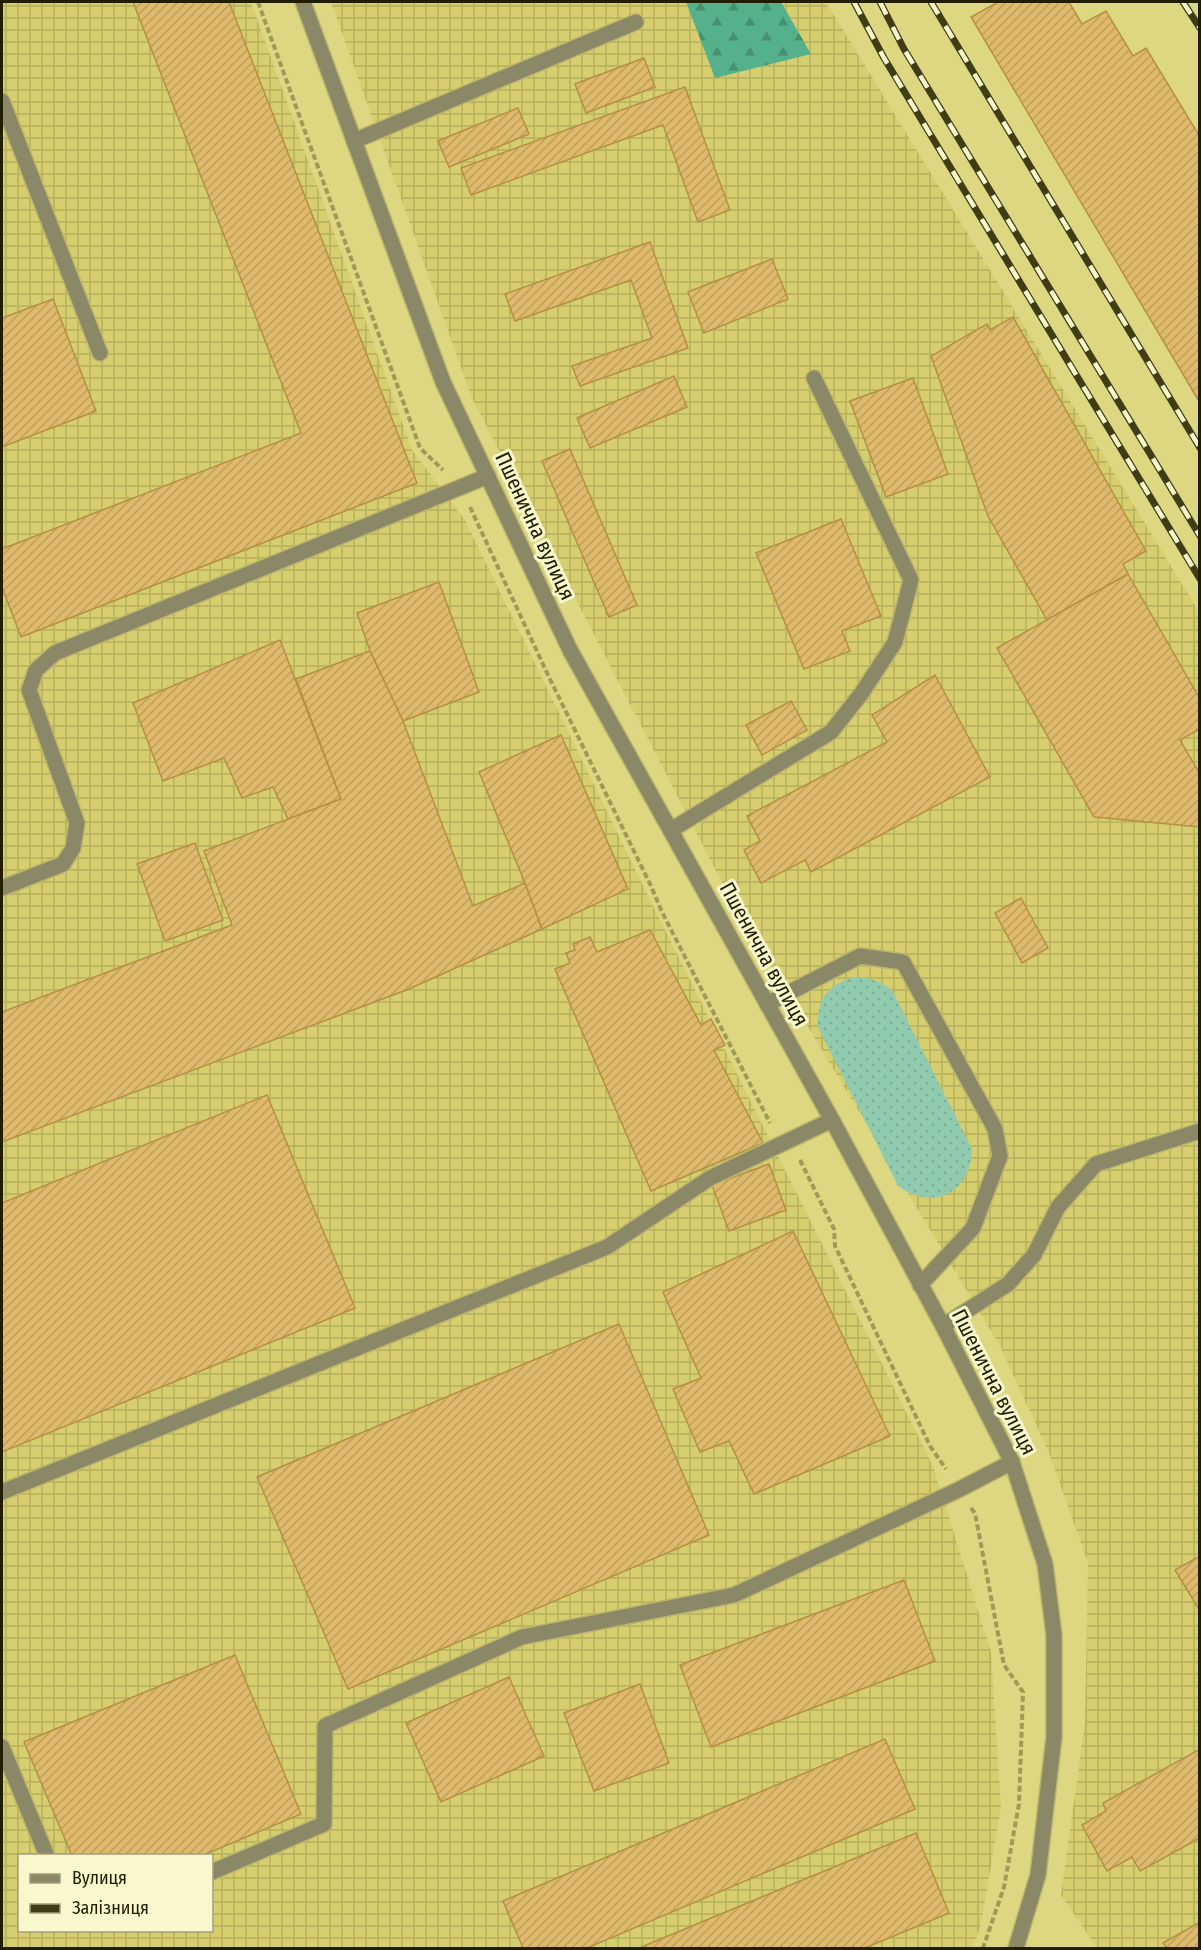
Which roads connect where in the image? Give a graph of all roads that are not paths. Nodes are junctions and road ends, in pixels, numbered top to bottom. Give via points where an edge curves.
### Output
1 (303, 2) edge
2 (636, 22) dead end
3 (2, 101) edge
4 (354, 141) junction
5 (100, 353) dead end
6 (814, 378) dead end
7 (488, 476) junction
8 (671, 831) junction
9 (2, 888) edge
10 (767, 1004) junction
11 (832, 1120) junction
12 (1200, 1131) edge
13 (921, 1285) junction
14 (943, 1326) junction
15 (1012, 1462) junction
16 (2, 1492) edge
17 (2, 1747) edge
18 (47, 1854) edge
19 (213, 1872) edge
20 (1016, 1948) edge

1 - 4 street, Пшенична вулиця
2 - 4 street
3 - 5 street
4 - 7 street, Пшенична вулиця via 443,382
6 - 8 street via 911,580 895,642 831,732
7 - 8 street, Пшенична вулиця via 570,650
7 - 9 street via 55,653 36,670 29,690 77,823 73,848 63,864
8 - 10 street, Пшенична вулиця
10 - 11 street, Пшенична вулиця
10 - 13 street via 860,956 903,962 995,1129 1000,1156 973,1228
11 - 13 street, Пшенична вулиця
11 - 16 street via 710,1178 607,1247
12 - 14 street via 1096,1164 1058,1207 1034,1255 1008,1284
13 - 14 street, Пшенична вулиця
14 - 15 street, Пшенична вулиця
15 - 19 street via 735,1595 522,1637 325,1726 324,1824
15 - 20 street, Пшенична вулиця via 1045,1564 1054,1635 1054,1737 1038,1875
17 - 18 street

